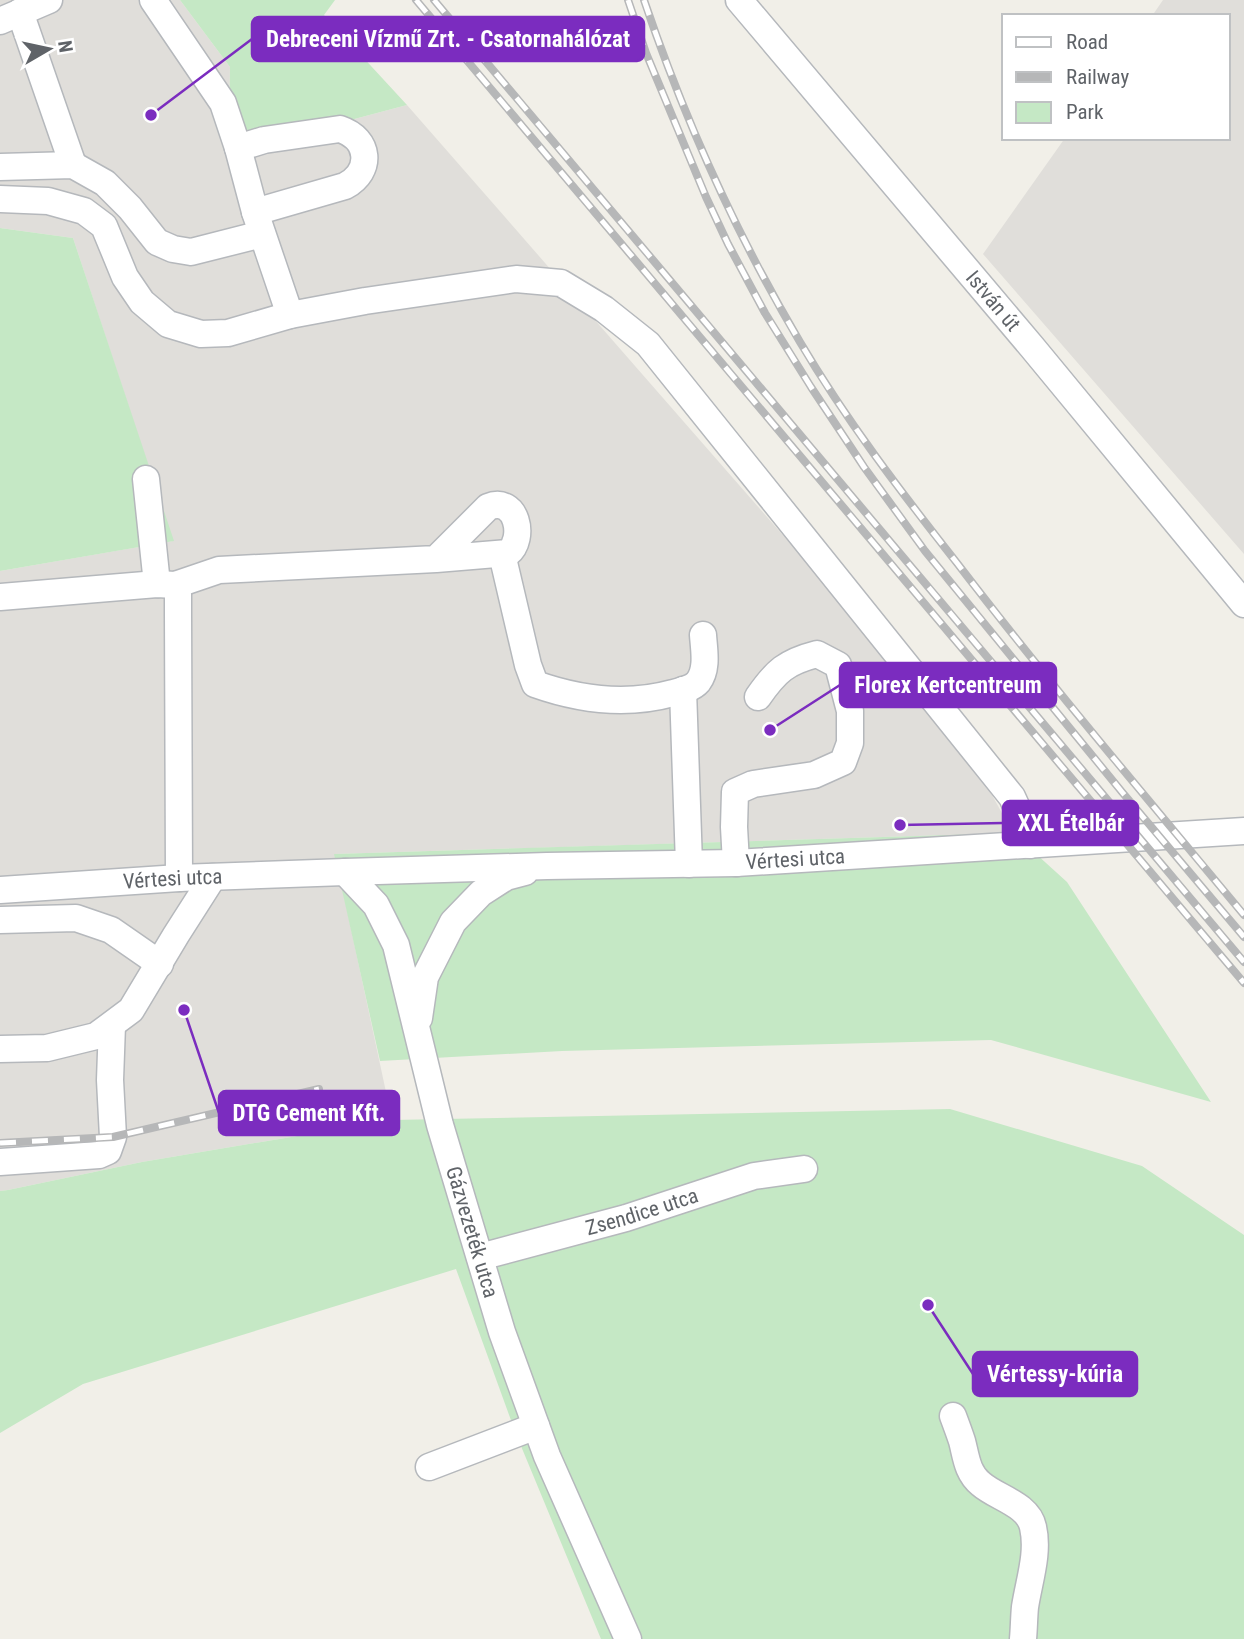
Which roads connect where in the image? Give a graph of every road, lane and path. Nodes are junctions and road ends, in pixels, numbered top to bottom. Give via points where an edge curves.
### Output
1 (49, 0) edge
2 (153, 0) edge
3 (739, 0) edge
4 (10, 16) edge
5 (238, 148) junction
6 (73, 165) junction
7 (0, 167) edge
8 (0, 199) edge
9 (259, 223) junction
10 (290, 315) junction
11 (146, 479) dead end
12 (502, 554) junction
13 (436, 559) junction
14 (166, 585) junction
15 (0, 597) edge
16 (1244, 604) edge
17 (703, 635) dead end
18 (683, 690) junction
19 (758, 697) dead end
20 (1244, 831) edge
21 (1030, 845) junction
22 (736, 863) junction
23 (689, 864) junction
24 (547, 866) junction
25 (345, 872) junction
26 (213, 877) junction
27 (179, 878) junction
28 (0, 890) edge
29 (0, 920) edge
30 (160, 964) junction
31 (112, 1025) junction
32 (417, 1027) junction
33 (0, 1049) edge
34 (0, 1161) edge
35 (804, 1169) dead end
36 (480, 1258) junction
37 (953, 1416) dead end
38 (537, 1426) junction
39 (429, 1467) dead end
40 (628, 1639) edge
41 (1023, 1639) edge

1 - 4 street
2 - 5 street via 223,103
3 - 16 street, István út
4 - 6 street
5 - 9 street
5 - 9 street via 264,139 340,129 357,138 365,156 354,182
6 - 7 street
6 - 9 street via 105,183 157,242 173,249 191,251
8 - 10 street via 48,201 84,211 104,226 125,277 142,302 168,324 201,334 228,333
9 - 10 street
10 - 21 street via 516,279 561,283 604,309 648,344 1012,797
11 - 14 street
12 - 13 street
12 - 13 street via 514,549 517,527 514,514 495,504
12 - 18 street via 535,684 620,701
13 - 14 street via 219,569
14 - 15 street
14 - 27 street via 178,594
17 - 18 street via 705,666 697,683
18 - 23 street
19 - 22 street via 772,677 796,660 817,654 838,665 850,711 850,743 843,762 814,775 753,784 735,792
20 - 21 street, Vértesi utca
21 - 22 street, Vértesi utca
22 - 23 street, Vértesi utca
23 - 24 street, Vértesi utca
24 - 25 street, Vértesi utca
24 - 32 street, Gázvezeték utca via 506,877 481,893 453,922 425,977
25 - 26 street, Vértesi utca
25 - 32 street via 376,905 396,945
26 - 27 street, Vértesi utca
26 - 30 street
27 - 28 street, Vértesi utca
29 - 30 street via 76,918 111,930
30 - 31 street via 131,1010
31 - 33 street via 96,1036 47,1048
31 - 34 street via 113,1137 107,1151
32 - 36 street, Gázvezeték utca via 440,1125
35 - 36 street, Zsendice utca via 754,1176 626,1218
36 - 38 street, Gázvezeték utca
37 - 41 street via 978,1483 1018,1506 1033,1525 1033,1566
38 - 39 street
38 - 40 street, Gázvezeték utca

